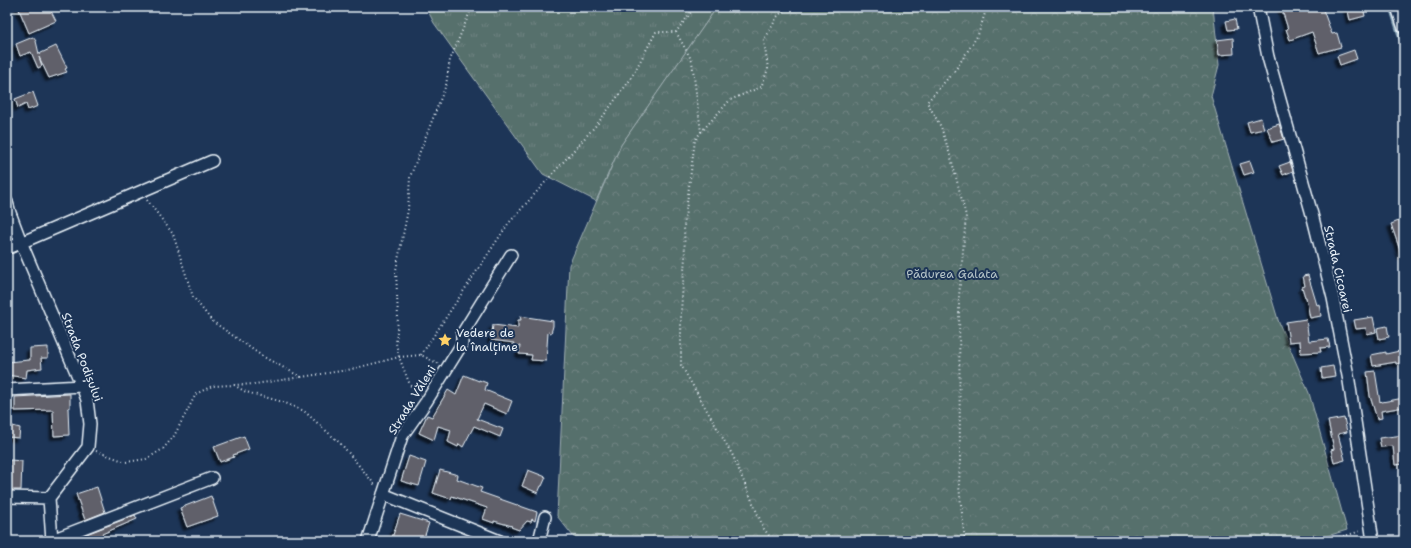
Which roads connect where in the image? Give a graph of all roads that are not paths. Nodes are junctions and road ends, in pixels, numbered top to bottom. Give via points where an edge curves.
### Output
1 (1258, 7) edge
2 (1397, 8) edge
3 (1404, 28) edge
4 (212, 161) dead end
5 (7, 202) edge
6 (21, 242) junction
7 (7, 247) edge
8 (511, 255) dead end
9 (82, 386) junction
10 (7, 390) edge
11 (212, 478) dead end
12 (382, 494) junction
13 (7, 497) edge
14 (49, 498) junction
15 (545, 517) dead end
16 (52, 540) edge
17 (368, 541) edge
18 (500, 541) edge
19 (538, 541) edge
20 (1373, 541) edge

1 - 20 street, Strada Cicoarei via 1268,57 1333,298 1349,381
2 - 3 street
4 - 6 street
5 - 6 street, Strada Podișului
6 - 7 street
6 - 9 street, Strada Podișului
8 - 12 street, Strada Văleni via 462,334 462,344 402,436
9 - 10 street
9 - 14 street, Strada Podișului via 87,400 90,424 88,447
11 - 16 street
12 - 17 street, Strada Văleni
12 - 18 street
13 - 14 street
14 - 16 street
15 - 19 street

